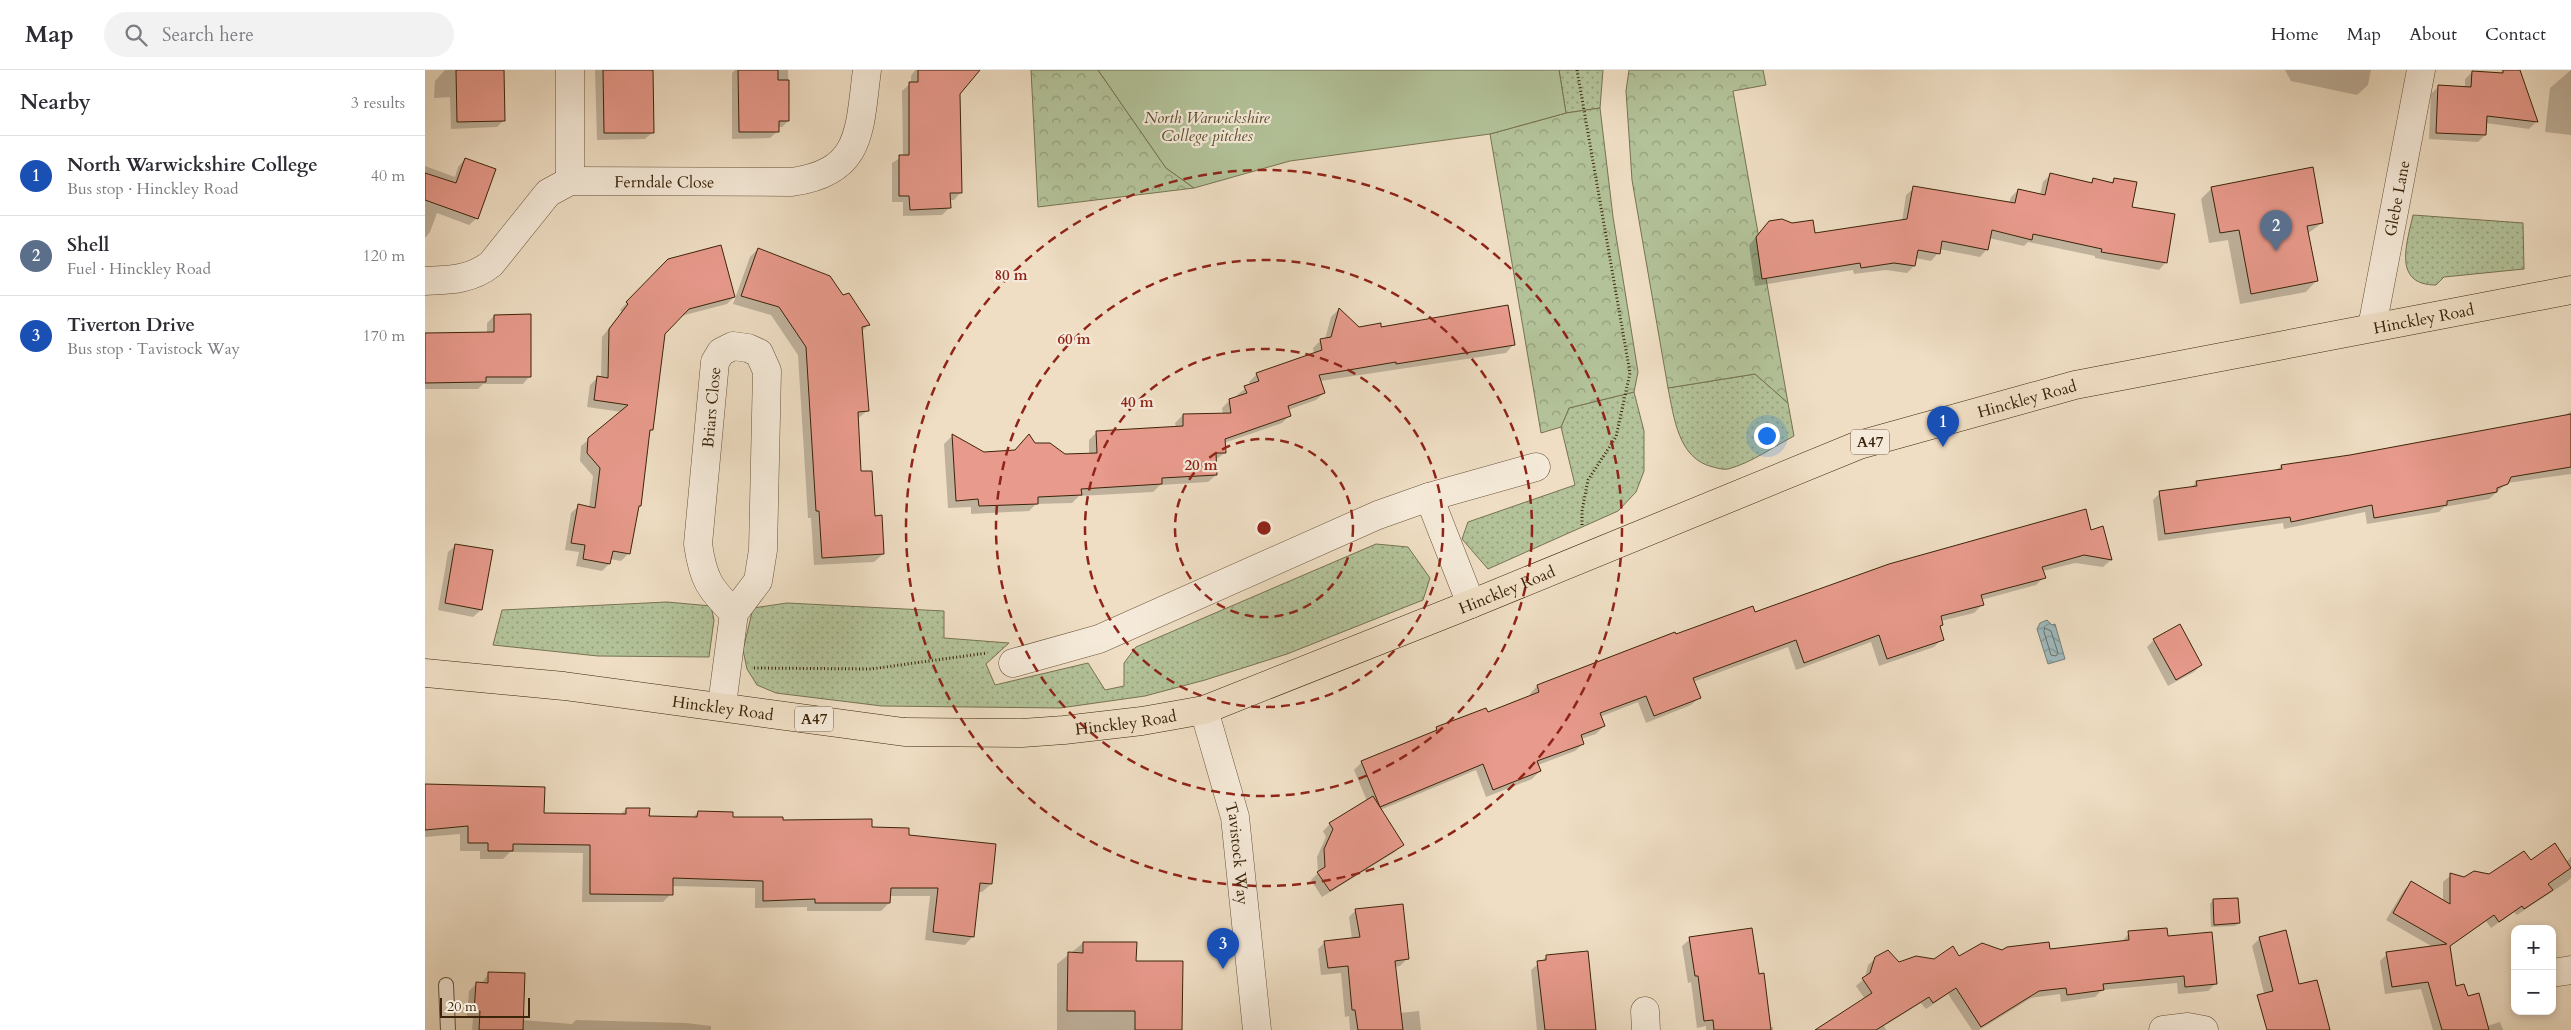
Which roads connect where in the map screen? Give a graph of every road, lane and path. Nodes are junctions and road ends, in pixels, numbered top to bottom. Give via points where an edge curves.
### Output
1 (570, 70) edge
2 (867, 70) edge
3 (1577, 70) edge
4 (2421, 70) edge
5 (570, 181) junction
6 (425, 281) edge
7 (2571, 290) edge
8 (2372, 327) junction
9 (1536, 467) dead end
10 (1429, 497) junction
11 (1583, 558) junction
12 (1471, 604) junction
13 (734, 613) junction
14 (1013, 663) joint
15 (726, 667) junction
16 (425, 672) edge
17 (722, 706) junction
18 (1204, 710) junction
19 (2571, 970) edge
20 (2556, 972) edge
21 (446, 985) dead end
22 (448, 1030) edge
23 (1257, 1030) edge
24 (2163, 1030) edge
25 (2204, 1030) edge

1 - 5 street
2 - 5 street, Ferndale Close via 860,128 850,151 835,169 815,179 792,182
3 - 11 path via 1630,373 1616,437 1588,480 1582,511
4 - 8 street, Glebe Lane
5 - 6 street, Ferndale Close via 548,193 481,272 449,280
7 - 8 main road, Hinckley Road / A47
8 - 11 main road, Hinckley Road / A47 via 2075,385 1859,445
9 - 10 street
10 - 12 street
10 - 14 street via 1378,515 1099,639
11 - 12 main road, Hinckley Road / A47
12 - 18 main road, Hinckley Road / A47
13 - 13 street, Briars Close via 712,590 701,569 698,544 715,362 721,352 733,346 759,352 767,371 763,550 758,581
13 - 15 street, Briars Close
14 - 15 path via 998,652 871,669
15 - 17 street, Briars Close
16 - 17 main road, Hinckley Road / A47
17 - 18 main road, Hinckley Road / A47 via 914,732 1021,733 1142,721
18 - 23 street, Tavistock Way via 1235,818
19 - 20 street
21 - 22 lane
24 - 25 street via 2188,1026

